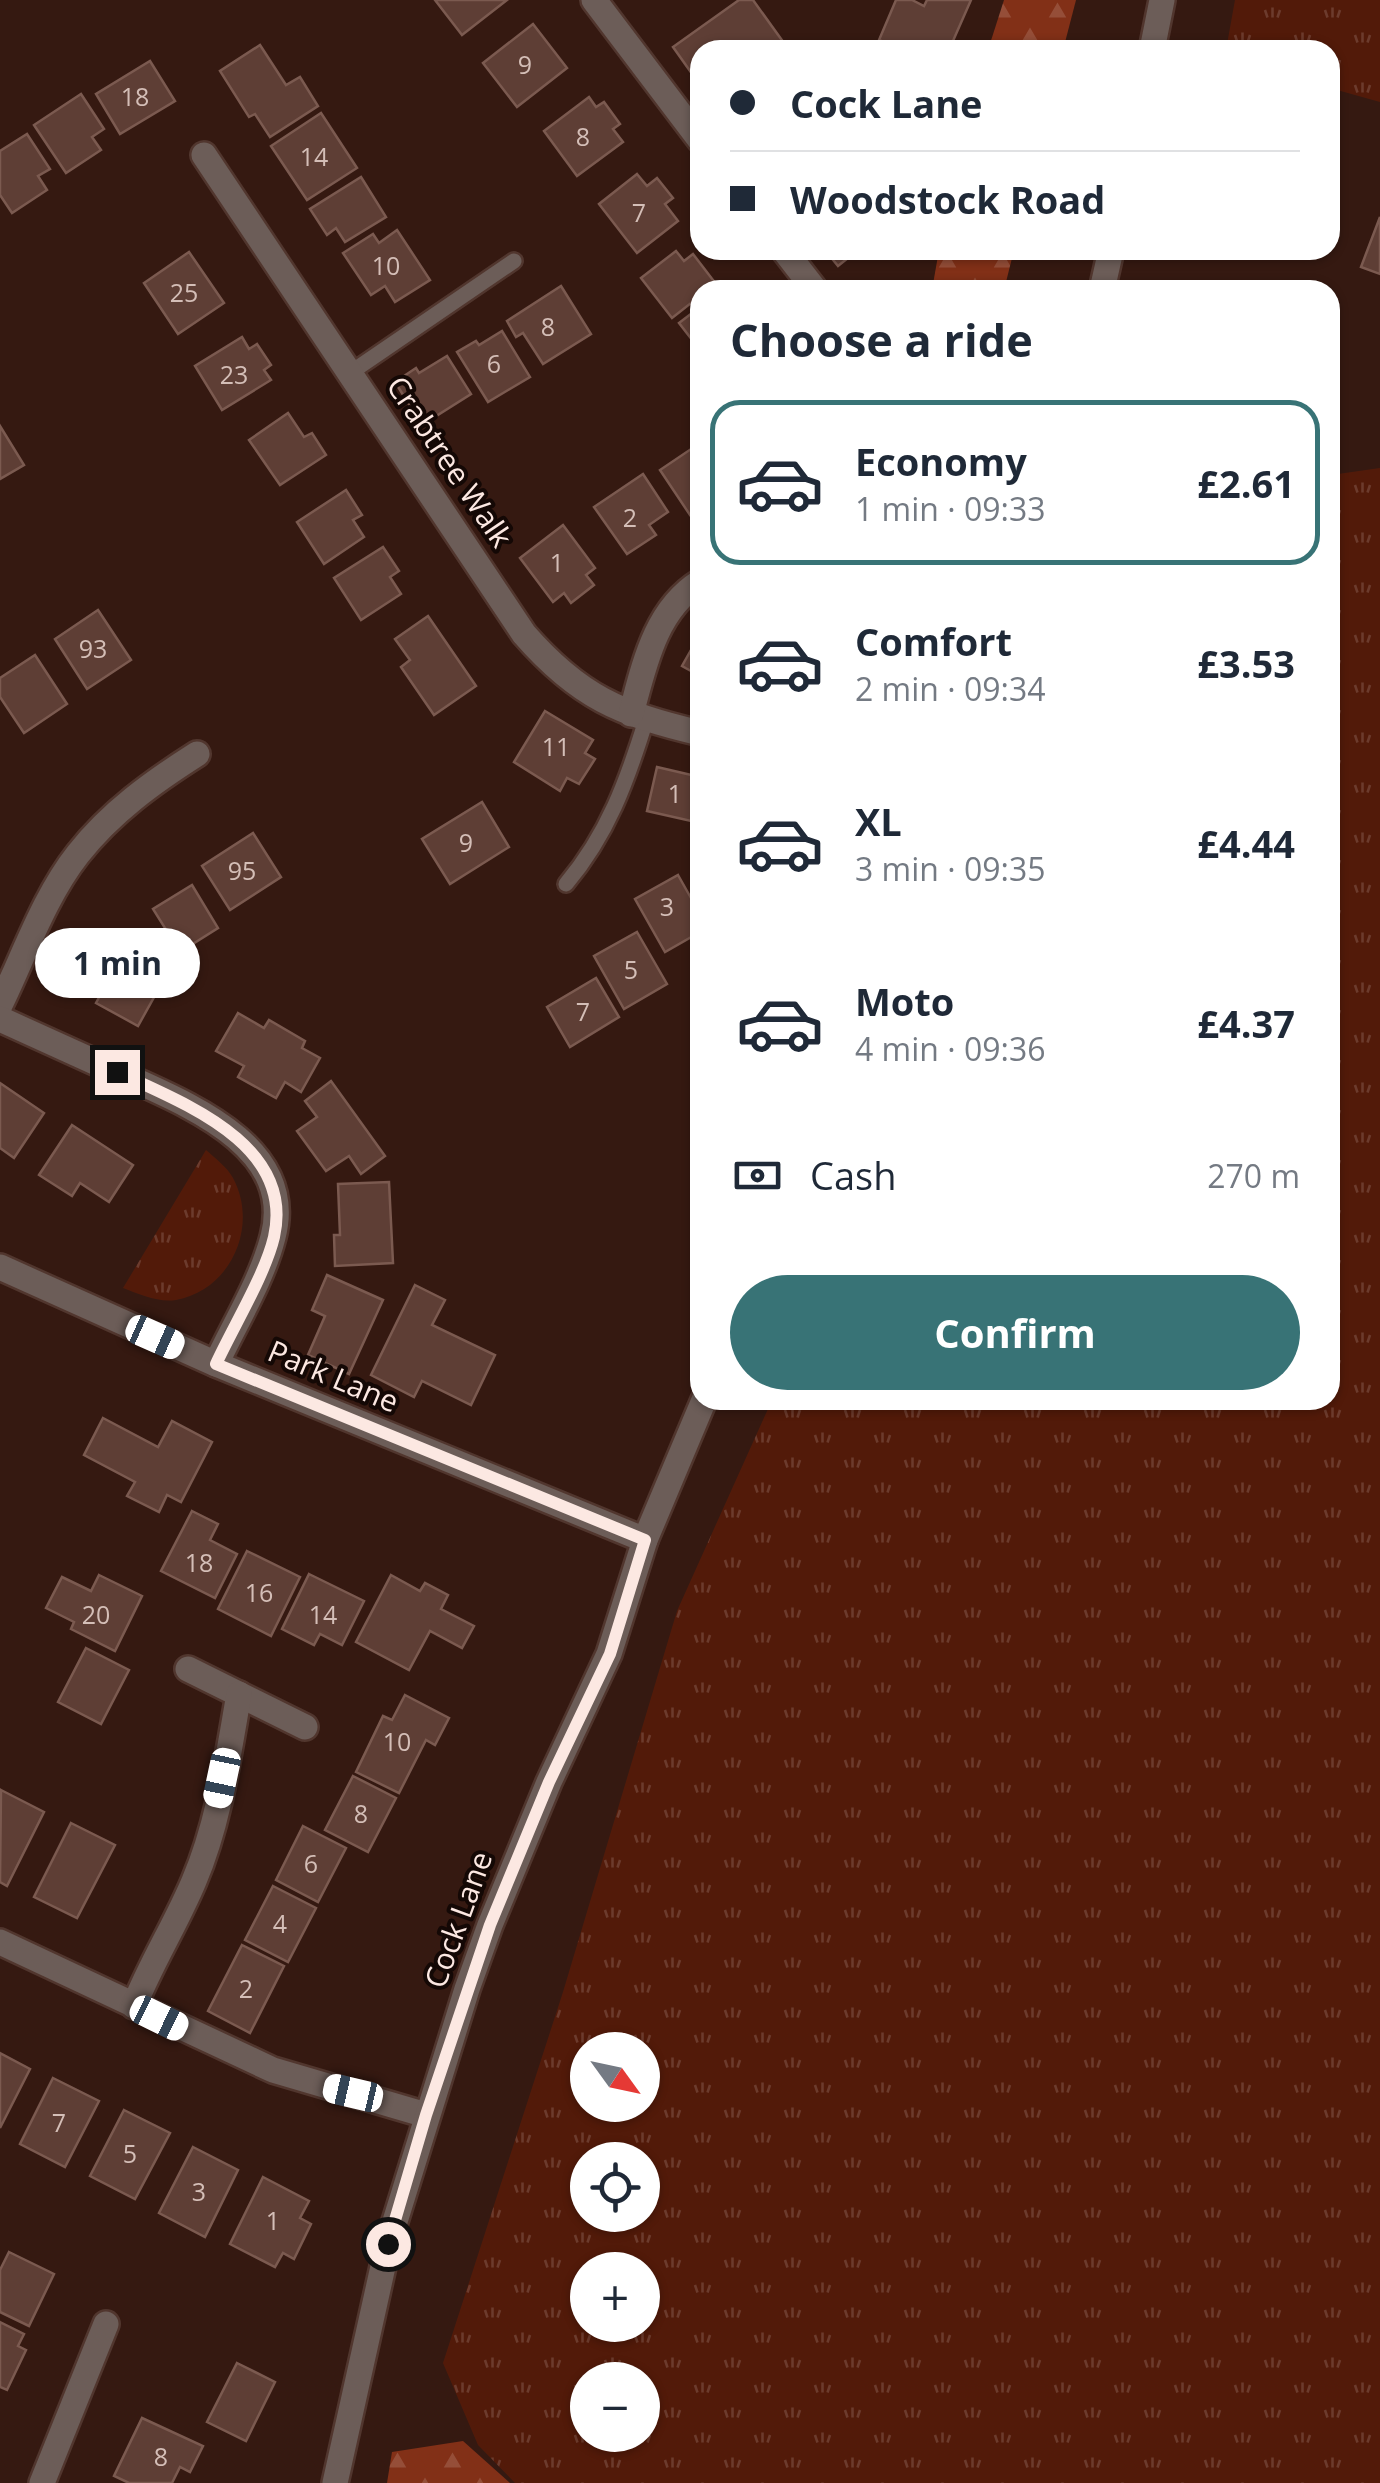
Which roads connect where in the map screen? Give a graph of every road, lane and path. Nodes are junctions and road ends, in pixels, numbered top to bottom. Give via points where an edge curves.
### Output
1 (594, 0) edge
2 (1162, 0) edge
3 (1154, 40) edge
4 (690, 127) edge
5 (204, 155) dead end
6 (792, 260) edge
7 (514, 261) dead end
8 (807, 280) edge
9 (350, 373) junction
10 (690, 588) edge
11 (638, 717) junction
12 (690, 730) edge
13 (197, 754) dead end
14 (566, 884) dead end
15 (0, 1006) edge
16 (0, 1019) edge
17 (0, 1267) edge
18 (216, 1364) junction
19 (700, 1410) edge
20 (645, 1540) junction
21 (188, 1668) dead end
22 (239, 1694) junction
23 (305, 1727) dead end
24 (0, 1942) edge
25 (134, 2006) junction
26 (426, 2115) junction
27 (106, 2324) dead end
28 (42, 2483) edge
29 (335, 2483) edge

1 - 4 street
2 - 3 street
5 - 9 street, Crabtree Walk
6 - 8 street
7 - 9 lane
9 - 11 street, Crabtree Walk via 524,634 588,694
10 - 11 street via 650,646
11 - 12 street, Crabtree Walk
11 - 14 lane via 618,804
13 - 15 street via 110,818 77,856
16 - 18 street via 202,1113 259,1161 272,1186 274,1236
17 - 18 street, Park Lane
18 - 20 street, Park Lane
19 - 20 street, Cock Lane
20 - 26 street, Cock Lane via 610,1654 490,1925
21 - 22 street
22 - 23 street
22 - 25 street via 199,1867
24 - 25 street
25 - 26 street via 273,2070
26 - 29 street, Cock Lane via 388,2244
27 - 28 street

